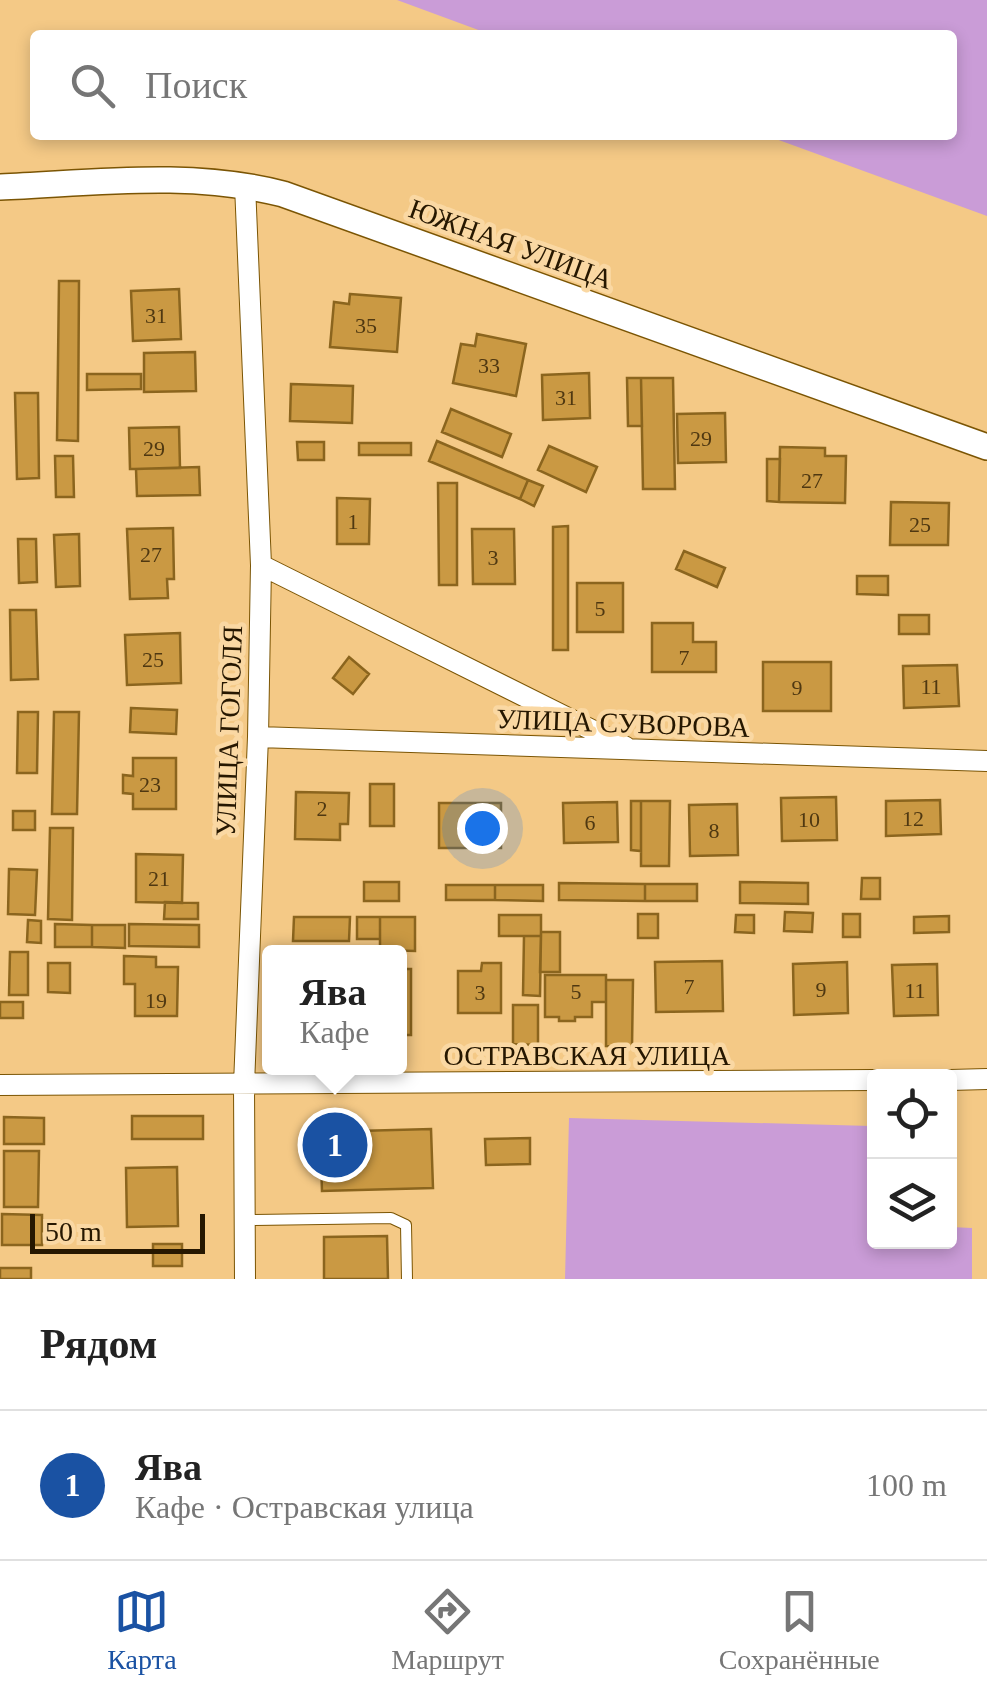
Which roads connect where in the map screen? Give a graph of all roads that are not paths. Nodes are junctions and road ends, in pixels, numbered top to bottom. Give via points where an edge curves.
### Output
1 (246, 185) junction
2 (0, 188) edge
3 (987, 447) edge
4 (261, 566) junction
5 (258, 737) junction
6 (636, 752) junction
7 (987, 761) edge
8 (987, 1079) edge
9 (867, 1080) edge
10 (957, 1080) edge
11 (0, 1085) edge
12 (244, 1086) junction
13 (245, 1220) junction
14 (245, 1279) edge
15 (408, 1279) edge

1 - 2 street, ЮЖНАЯ УЛИЦА via 155,179
1 - 3 street, ЮЖНАЯ УЛИЦА
1 - 4 street, УЛИЦА ГОГОЛЯ
4 - 5 street, УЛИЦА ГОГОЛЯ
4 - 6 street
5 - 6 street, УЛИЦА СУВОРОВА
5 - 12 street, УЛИЦА ГОГОЛЯ
6 - 7 street, УЛИЦА СУВОРОВА
8 - 10 street
9 - 12 street, ОСТРАВСКАЯ УЛИЦА
11 - 12 street, ОСТРАВСКАЯ УЛИЦА
12 - 13 street, УЛИЦА ГОГОЛЯ
13 - 14 street, УЛИЦА ГОГОЛЯ
13 - 15 lane via 392,1218 406,1225

